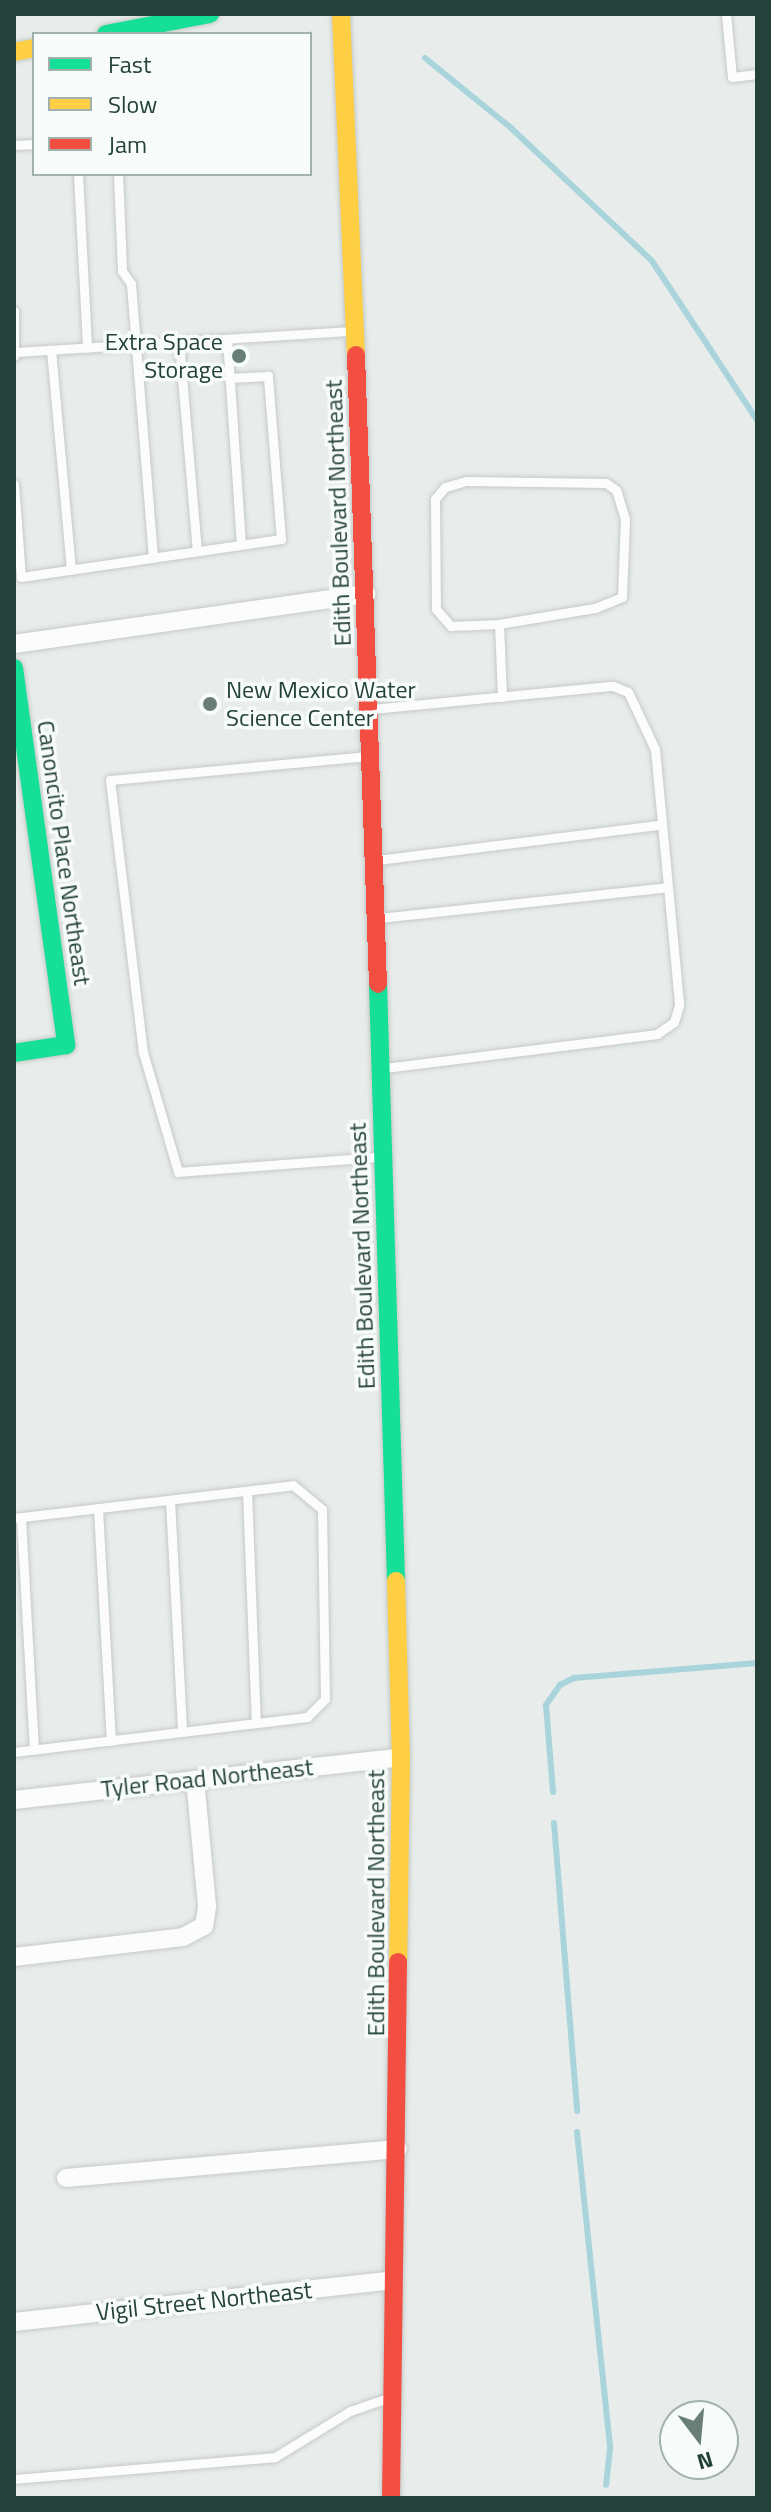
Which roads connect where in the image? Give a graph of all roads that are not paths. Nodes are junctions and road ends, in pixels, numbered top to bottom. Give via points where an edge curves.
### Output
1 (210, 14) edge
2 (341, 14) edge
3 (726, 14) edge
4 (116, 32) edge
5 (757, 74) edge
6 (78, 176) edge
7 (118, 176) edge
8 (14, 311) edge
9 (354, 331) junction
10 (227, 339) junction
11 (179, 342) junction
12 (135, 345) junction
13 (87, 348) junction
14 (51, 350) junction
15 (15, 354) edge
16 (229, 378) junction
17 (14, 484) edge
18 (241, 545) junction
19 (197, 551) junction
20 (153, 558) junction
21 (71, 570) junction
22 (366, 594) junction
23 (499, 624) junction
24 (14, 644) edge
25 (14, 668) edge
26 (502, 697) junction
27 (369, 710) junction
28 (370, 756) junction
29 (660, 825) junction
30 (374, 860) junction
31 (667, 887) junction
32 (375, 919) junction
33 (14, 1053) edge
34 (380, 1068) junction
35 (383, 1157) junction
36 (247, 1491) junction
37 (170, 1500) junction
38 (98, 1509) junction
39 (17, 1518) edge
40 (256, 1723) junction
41 (182, 1732) junction
42 (111, 1741) junction
43 (34, 1750) junction
44 (14, 1752) edge
45 (401, 1757) junction
46 (195, 1780) junction
47 (14, 1800) edge
48 (14, 1957) edge
49 (398, 2149) junction
50 (66, 2178) dead end
51 (394, 2280) junction
52 (14, 2322) edge
53 (392, 2397) junction
54 (14, 2479) edge
55 (391, 2498) edge

1 - 4 street
2 - 9 street, Edith Boulevard Northeast
3 - 5 lane via 732,77
6 - 13 lane
7 - 12 lane via 122,271 131,284
8 - 15 lane
9 - 10 lane
9 - 22 street, Edith Boulevard Northeast
10 - 11 lane
10 - 16 lane
11 - 12 lane
11 - 19 lane
12 - 13 lane
12 - 20 lane
13 - 14 lane
14 - 15 lane
14 - 21 lane
16 - 18 lane
16 - 18 lane via 268,376 281,539
17 - 21 lane via 21,577
18 - 19 lane
19 - 20 lane
20 - 21 lane
22 - 24 street
22 - 27 street, Edith Boulevard Northeast
23 - 23 lane via 451,626 439,617 431,511 445,487 482,481 606,483 616,490 625,519 622,597 595,608
23 - 26 lane
25 - 33 street, Canoncito Place Northeast via 66,1045
26 - 27 lane
26 - 29 lane via 613,686 628,692 655,749
27 - 28 street, Edith Boulevard Northeast
28 - 30 street, Edith Boulevard Northeast
28 - 35 lane via 110,780 143,1052 178,1172
29 - 30 lane
29 - 31 lane
30 - 32 street, Edith Boulevard Northeast
31 - 32 lane
31 - 34 lane via 679,1005 674,1022 657,1034
32 - 34 street, Edith Boulevard Northeast
34 - 35 street, Edith Boulevard Northeast
35 - 45 street, Edith Boulevard Northeast
36 - 37 lane
36 - 40 lane
36 - 40 lane via 293,1485 322,1509 325,1699 307,1717
37 - 38 lane
37 - 41 lane
38 - 39 lane
38 - 42 lane
39 - 43 lane
40 - 41 lane
41 - 42 lane
42 - 43 lane
43 - 44 lane
45 - 46 street, Tyler Road Northeast
45 - 49 street, Edith Boulevard Northeast
46 - 47 street, Tyler Road Northeast
46 - 48 street via 207,1906 204,1926 183,1937
49 - 50 street
49 - 51 street, Edith Boulevard Northeast
51 - 52 street, Vigil Street Northeast
51 - 53 street, Edith Boulevard Northeast
53 - 54 lane via 350,2411 275,2457
53 - 55 street, Edith Boulevard Northeast

